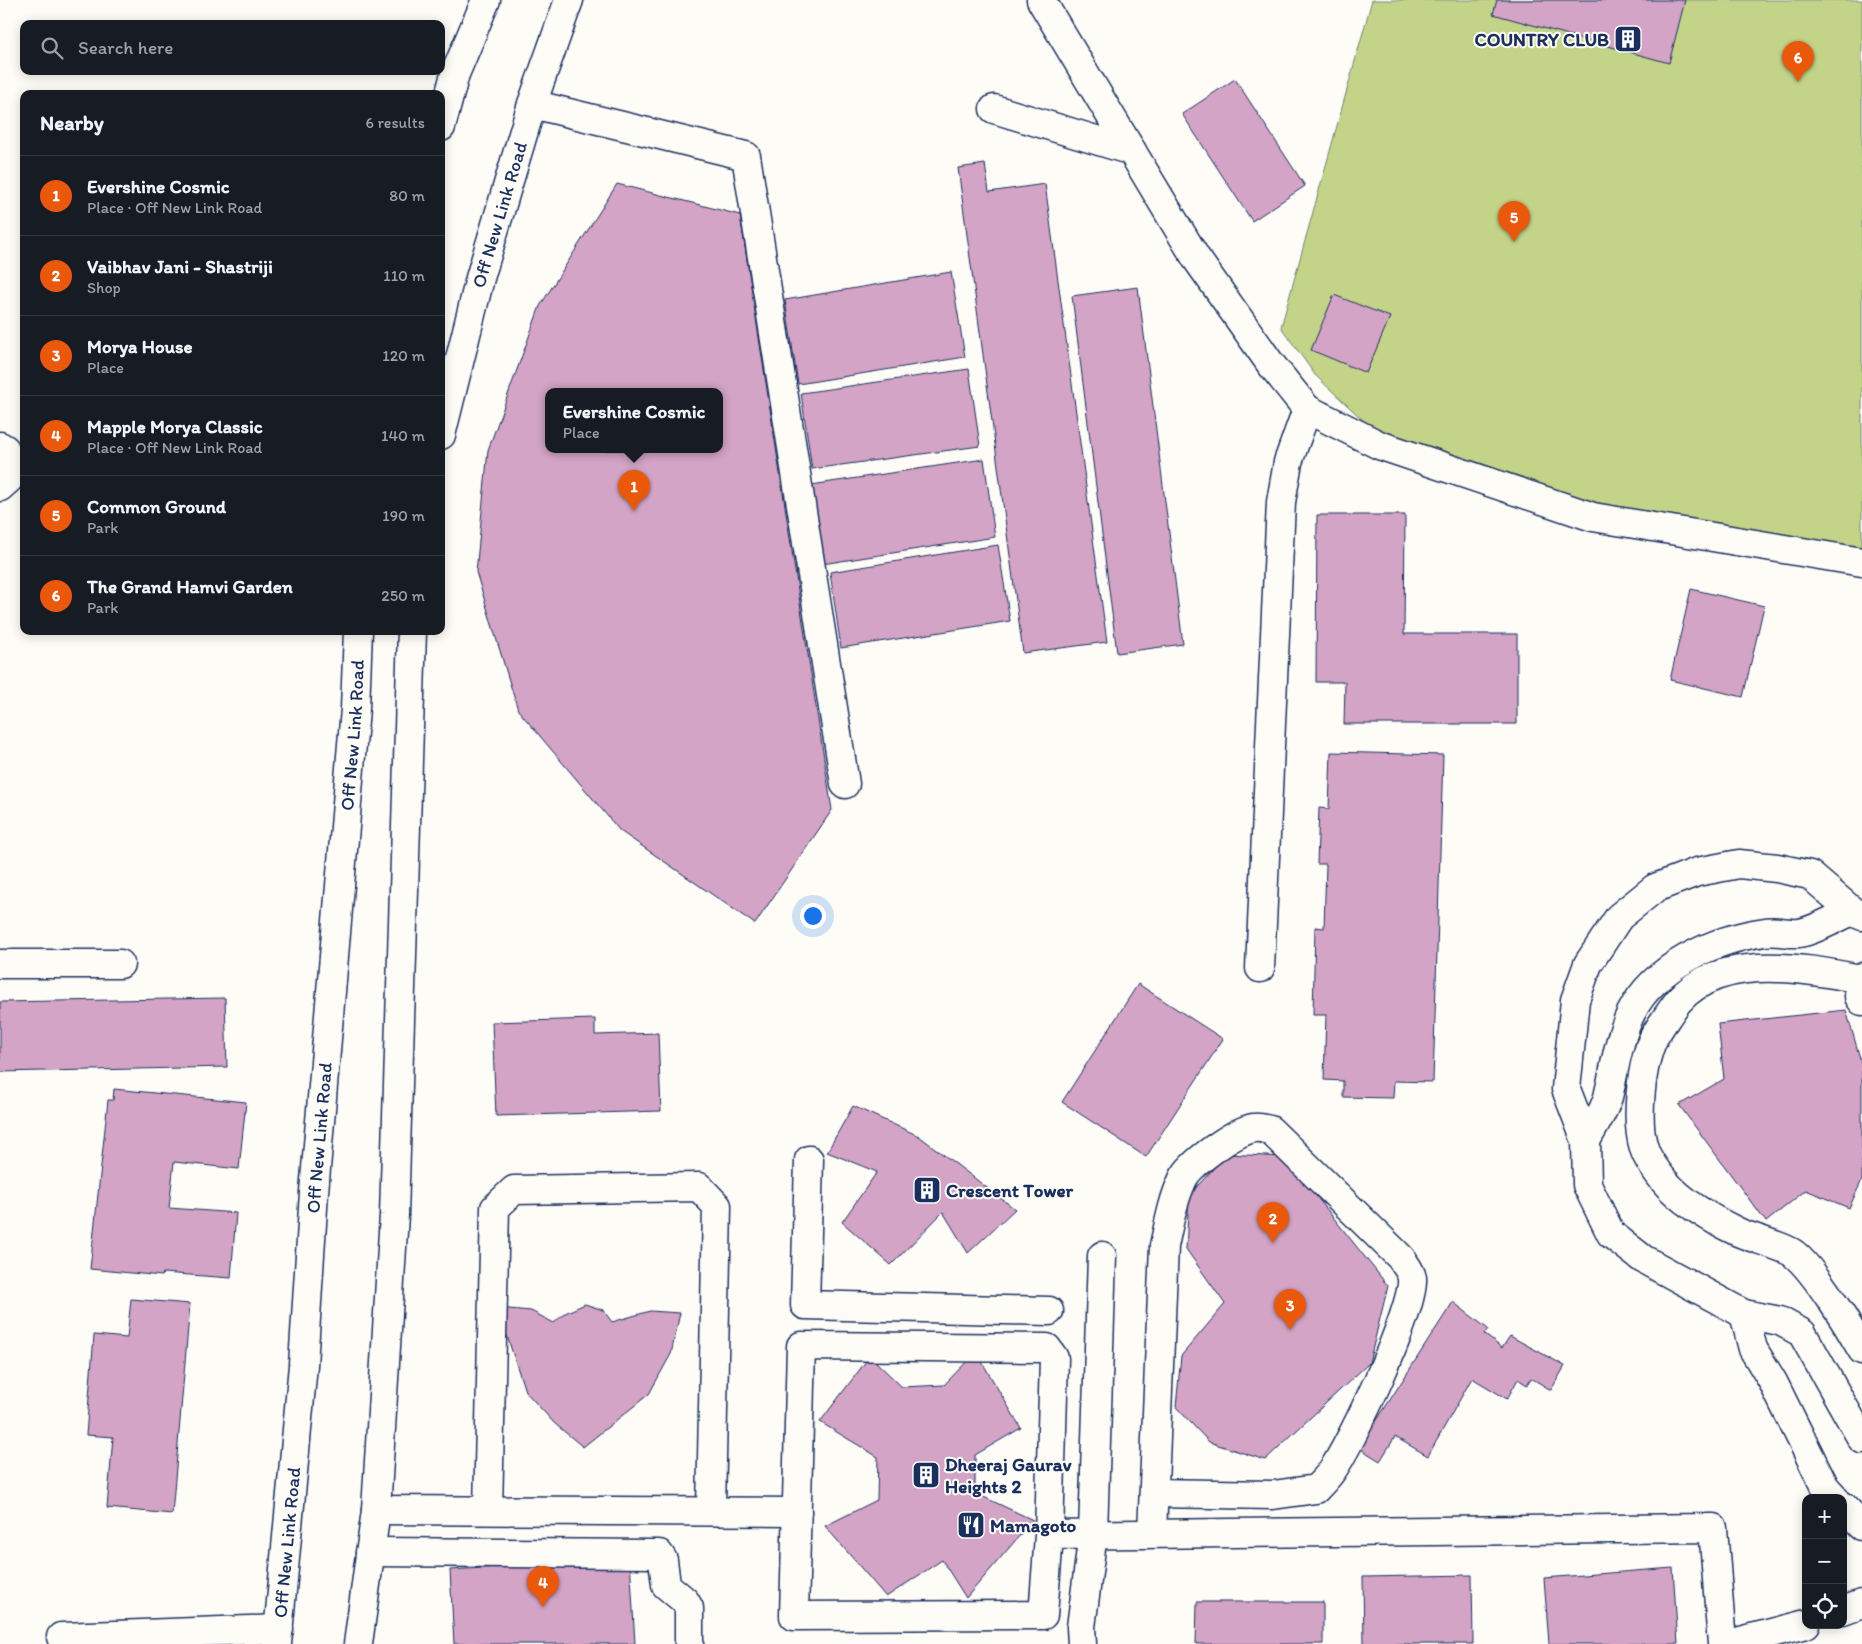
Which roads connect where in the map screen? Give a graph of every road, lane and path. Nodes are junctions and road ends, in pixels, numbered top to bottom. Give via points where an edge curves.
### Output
1 (486, 0) edge
2 (569, 0) edge
3 (1041, 0) edge
4 (532, 104) junction
5 (994, 109) dead end
6 (445, 111) edge
7 (1132, 151) junction
8 (1307, 409) junction
9 (445, 419) edge
10 (0, 446) edge
11 (0, 486) edge
12 (1862, 562) edge
13 (358, 635) edge
14 (412, 635) edge
15 (845, 784) dead end
16 (1857, 913) edge
17 (0, 964) edge
18 (120, 964) dead end
19 (1260, 968) dead end
20 (1861, 986) edge
21 (1586, 1141) junction
22 (808, 1160) dead end
23 (1102, 1256) dead end
24 (805, 1305) junction
25 (1049, 1311) dead end
26 (1744, 1314) junction
27 (802, 1346) junction
28 (1862, 1350) edge
29 (1862, 1439) edge
30 (1154, 1493) junction
31 (1832, 1494) edge
32 (376, 1510) junction
33 (488, 1510) junction
34 (711, 1510) junction
35 (1847, 1510) edge
36 (797, 1512) junction
37 (1862, 1526) edge
38 (1092, 1533) junction
39 (1152, 1533) junction
40 (1049, 1535) junction
41 (370, 1552) junction
42 (1862, 1604) edge
43 (1847, 1610) edge
44 (1802, 1625) edge
45 (61, 1637) dead end
46 (278, 1637) edge
47 (358, 1644) edge
48 (688, 1644) edge
49 (1082, 1644) edge
50 (1722, 1644) edge
51 (1729, 1644) edge

1 - 6 street via 454,74
2 - 4 street, Off New Link Road
3 - 7 street
4 - 9 street, Off New Link Road via 480,278
4 - 15 street via 746,156
5 - 7 street
7 - 8 street via 1196,258 1270,363
8 - 12 street via 1380,445 1594,517
8 - 19 street via 1288,462 1281,502
10 - 11 street via 5,449 10,474
13 - 46 street, Off New Link Road via 355,709
14 - 32 street via 394,1215
16 - 21 street via 1801,933 1767,932 1739,937 1702,951 1666,971 1644,991 1631,1012 1620,1040 1607,1099
16 - 21 street via 1810,875 1739,864 1697,872 1655,888 1619,917 1588,964 1575,1000 1571,1023 1566,1090
17 - 18 street
20 - 28 street via 1780,967 1730,972 1702,982 1678,1000 1654,1038 1640,1092 1644,1149 1665,1183 1681,1199 1738,1232 1794,1253 1816,1280
21 - 26 street via 1588,1185 1611,1234 1643,1260
22 - 24 street
23 - 38 street
24 - 25 street
24 - 27 street
26 - 29 street via 1780,1321 1802,1333
26 - 31 street via 1753,1349 1825,1487
27 - 36 street
27 - 40 street via 1047,1348 1054,1358
30 - 30 street via 1164,1246 1171,1213 1184,1177 1209,1152 1241,1132 1255,1128 1270,1130 1401,1258 1412,1276 1411,1293 1400,1330 1344,1449 1332,1471 1316,1489 1273,1495
30 - 39 street
32 - 33 street
32 - 41 street
33 - 34 street
33 - 34 street via 495,1208 514,1190 699,1187 717,1206
34 - 36 street
35 - 37 street
36 - 40 street via 794,1616 1043,1615
38 - 39 street
38 - 40 street
38 - 49 street via 1081,1627
39 - 50 street via 1713,1528
41 - 47 street
41 - 48 street via 659,1554 663,1560 666,1585 686,1601 689,1608
42 - 43 street
44 - 51 street
45 - 46 street

